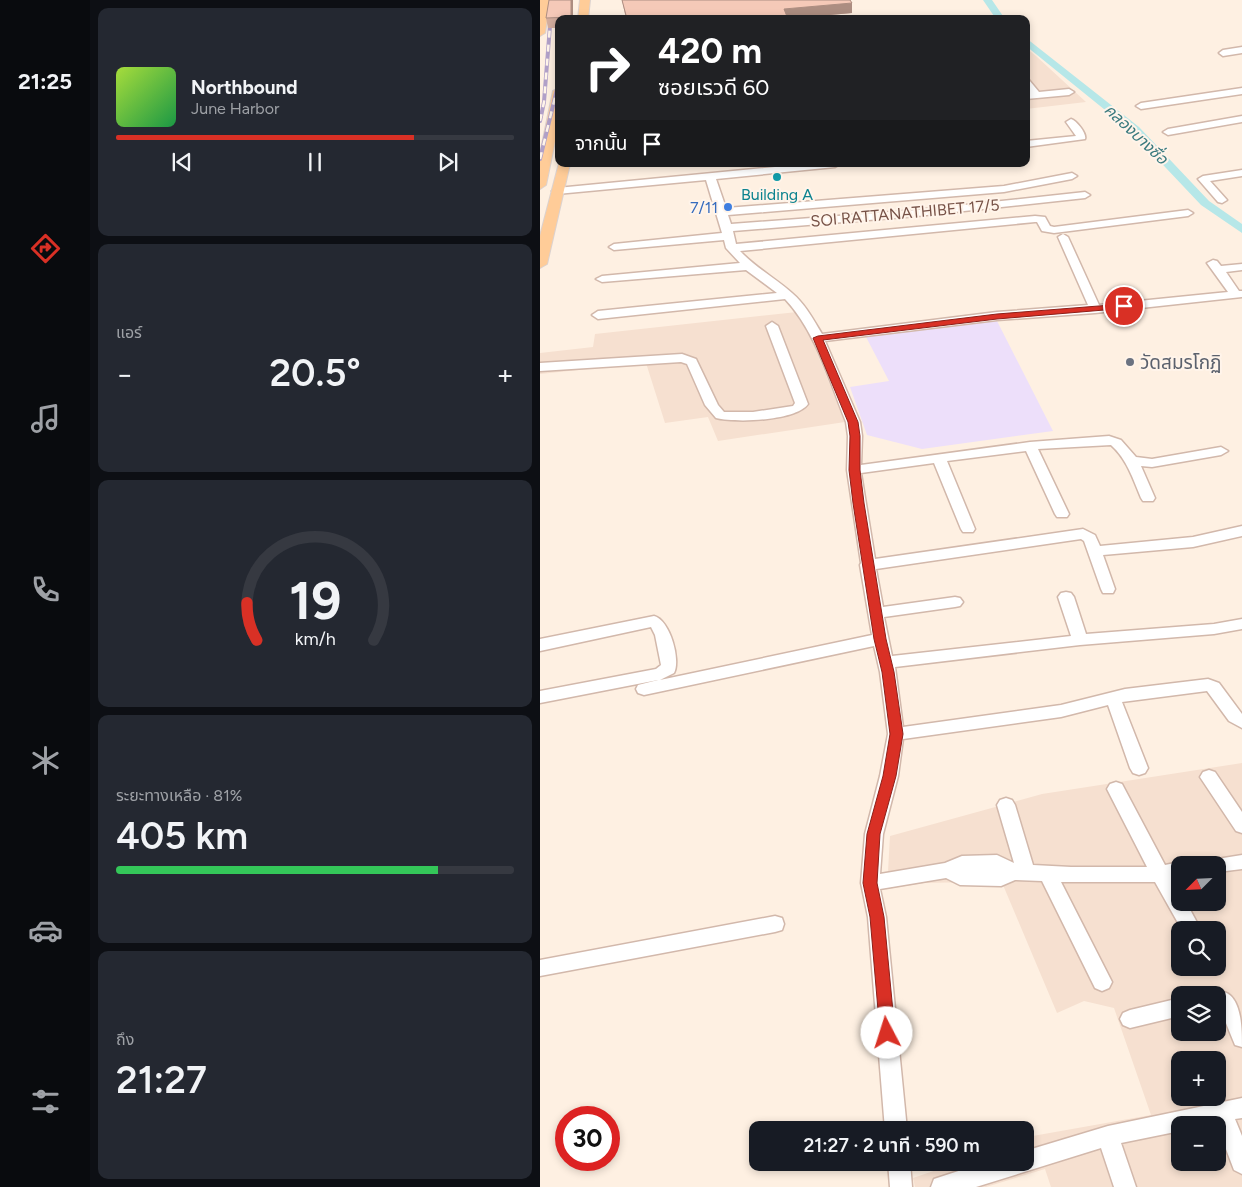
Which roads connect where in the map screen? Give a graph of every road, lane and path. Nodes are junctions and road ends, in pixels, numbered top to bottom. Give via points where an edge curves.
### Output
1 (545, 0) edge
2 (585, 0) edge
3 (583, 15) edge
4 (540, 33) edge
5 (1242, 50) edge
6 (1223, 53) dead end
7 (1242, 91) edge
8 (1069, 92) dead end
9 (1031, 95) edge
10 (1140, 106) dead end
11 (555, 110) edge
12 (1242, 119) edge
13 (1070, 122) dead end
14 (1168, 132) dead end
15 (1030, 144) edge
16 (563, 167) edge
17 (786, 167) edge
18 (1242, 173) edge
19 (710, 176) junction
20 (1072, 176) dead end
21 (540, 185) edge
22 (557, 191) junction
23 (840, 195) dead end
24 (1085, 195) dead end
25 (1222, 200) dead end
26 (722, 210) junction
27 (1188, 213) dead end
28 (726, 232) junction
29 (1063, 237) dead end
30 (614, 247) dead end
31 (543, 248) edge
32 (732, 248) junction
33 (540, 264) edge
34 (748, 266) junction
35 (1242, 267) edge
36 (602, 279) dead end
37 (1239, 294) edge
38 (788, 295) junction
39 (1095, 309) junction
40 (598, 315) dead end
41 (772, 326) dead end
42 (818, 338) junction
43 (540, 367) edge
44 (1030, 446) junction
45 (1221, 451) dead end
46 (939, 459) junction
47 (1130, 460) junction
48 (854, 470) junction
49 (1148, 498) dead end
50 (1062, 514) dead end
51 (968, 529) dead end
52 (1242, 531) edge
53 (1095, 551) junction
54 (867, 565) junction
55 (1108, 589) dead end
56 (1066, 598) dead end
57 (955, 602) dead end
58 (875, 613) junction
59 (1242, 624) edge
60 (880, 639) junction
61 (1080, 640) junction
62 (540, 645) edge
63 (886, 662) junction
64 (644, 690) dead end
65 (540, 698) edge
66 (1113, 698) junction
67 (1242, 722) edge
68 (896, 734) junction
69 (1139, 768) dead end
70 (1209, 776) dead end
71 (1116, 788) dead end
72 (1006, 805) dead end
73 (1242, 826) edge
74 (1242, 862) edge
75 (1226, 864) edge
76 (1171, 872) edge
77 (1020, 873) junction
78 (1048, 874) junction
79 (1160, 874) junction
80 (870, 883) junction
81 (1187, 921) edge
82 (775, 924) dead end
83 (540, 968) edge
84 (1102, 982) dead end
85 (1226, 1004) edge
86 (1171, 1009) edge
87 (1130, 1019) dead end
88 (1242, 1038) edge
89 (1232, 1110) edge
90 (895, 1121) edge
91 (1108, 1136) junction
92 (1034, 1159) edge
93 (1242, 1163) edge
94 (900, 1171) edge
95 (994, 1171) edge
96 (902, 1187) edge
97 (942, 1187) edge
98 (1125, 1187) edge

1 - 4 main road
2 - 3 main road
5 - 6 street
7 - 10 street
8 - 9 street
11 - 21 main road
12 - 14 street
13 - 15 street via 1082,137
16 - 22 main road
17 - 19 street
18 - 25 street via 1203,179
19 - 22 street
19 - 26 street
20 - 26 street via 1004,189
22 - 31 main road
23 - 26 street
24 - 28 street, SOI RATTANATHIBET 17/5
26 - 28 street
27 - 32 street via 1054,230 1046,229 1042,220 1035,219
28 - 30 street, SOI RATTANATHIBET 17/5
28 - 32 street
29 - 39 street
31 - 33 main road
32 - 34 street
34 - 36 street
34 - 38 street
35 - 37 street via 1216,267
37 - 39 street
38 - 40 street
38 - 42 street via 802,310
39 - 42 street via 997,316
41 - 43 street via 802,404 797,409 721,417 714,411 692,362 682,358
42 - 48 street via 853,422
44 - 46 street
44 - 47 street via 1110,440 1120,444
44 - 50 street
45 - 47 street via 1152,463
46 - 48 street
46 - 51 street
47 - 49 street
48 - 54 street
52 - 53 street via 1193,542
53 - 54 street via 1090,538 1083,534
53 - 55 street
54 - 58 street
56 - 61 street
57 - 58 street
58 - 60 street
59 - 61 street
60 - 63 street
60 - 64 street
61 - 63 street
62 - 65 street via 654,621 659,625 669,665 660,674
63 - 68 street
66 - 67 street via 1208,685
66 - 68 street via 1061,711
66 - 69 street
68 - 80 street via 874,834
70 - 73 street
71 - 79 street
72 - 77 street
74 - 75 street
76 - 79 street
77 - 78 street
77 - 80 street via 1001,878 960,877 948,870
78 - 79 street
78 - 84 street
79 - 81 street
80 - 90 street via 877,917
82 - 83 street
85 - 88 street
86 - 87 street
89 - 91 street
89 - 93 street
91 - 92 street
91 - 98 street
94 - 96 street
95 - 97 street

